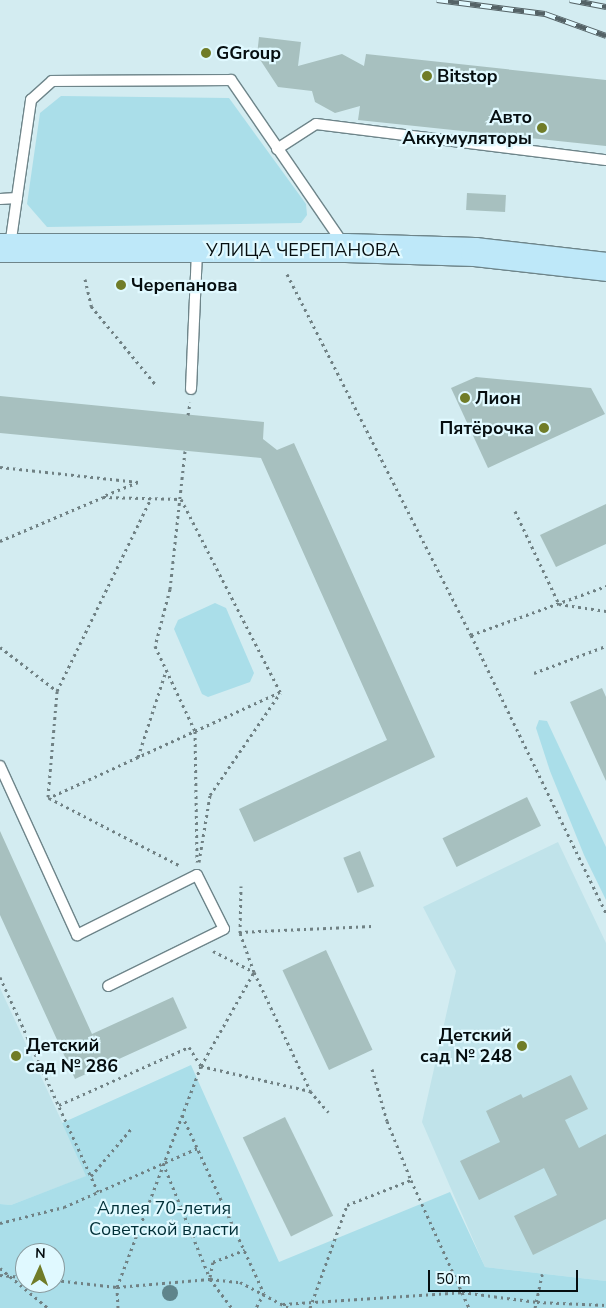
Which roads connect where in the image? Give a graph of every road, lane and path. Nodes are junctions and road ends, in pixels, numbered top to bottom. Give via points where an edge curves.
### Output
1 (277, 149) junction
2 (606, 160) edge
3 (0, 198) edge
4 (17, 198) junction
5 (5, 248) edge
6 (346, 248) junction
7 (197, 249) junction
8 (606, 267) edge
9 (287, 274) dead end
10 (85, 279) dead end
11 (155, 384) dead end
12 (191, 389) dead end
13 (185, 450) dead end
14 (0, 467) edge
15 (103, 496) junction
16 (151, 498) junction
17 (181, 499) junction
18 (515, 511) dead end
19 (0, 541) edge
20 (606, 586) edge
21 (559, 604) junction
22 (606, 611) edge
23 (471, 635) junction
24 (606, 646) edge
25 (0, 647) edge
26 (166, 670) junction
27 (534, 673) dead end
28 (57, 691) junction
29 (280, 692) junction
30 (195, 731) junction
31 (138, 757) junction
32 (0, 766) edge
33 (48, 798) junction
34 (197, 875) junction
35 (241, 886) dead end
36 (606, 913) edge
37 (372, 926) dead end
38 (224, 929) junction
39 (240, 933) junction
40 (196, 943) junction
41 (254, 972) junction
42 (0, 977) edge
43 (108, 986) dead end
44 (201, 1066) junction
45 (372, 1069) dead end
46 (310, 1091) junction
47 (59, 1105) junction
48 (328, 1112) dead end
49 (182, 1114) junction
50 (131, 1129) dead end
51 (198, 1148) junction
52 (162, 1163) junction
53 (91, 1176) junction
54 (411, 1180) junction
55 (98, 1192) junction
56 (0, 1222) edge
57 (245, 1250) junction
58 (0, 1268) edge
59 (542, 1274) dead end
60 (0, 1275) edge
61 (10, 1276) junction
62 (15, 1276) edge
63 (210, 1279) junction
64 (65, 1281) edge
65 (117, 1286) junction
66 (462, 1292) junction
67 (264, 1293) junction
68 (312, 1301) junction
69 (537, 1302) junction
70 (283, 1304) junction
71 (606, 1305) edge
72 (48, 1308) edge
73 (118, 1308) edge
74 (232, 1308) edge
75 (256, 1308) edge
76 (289, 1308) edge
77 (310, 1308) edge
78 (469, 1308) edge
79 (535, 1308) edge

1 - 2 lane via 316,124
1 - 4 lane via 231,80 52,81 31,100
1 - 6 lane
3 - 4 lane
4 - 5 lane
5 - 7 main road, УЛИЦА ЧЕРЕПАНОВА
6 - 7 main road, УЛИЦА ЧЕРЕПАНОВА
6 - 8 main road, УЛИЦА ЧЕРЕПАНОВА via 475,252
7 - 12 lane
9 - 23 path
10 - 11 path via 91,306
13 - 17 path
14 - 15 path via 138,482
15 - 16 path
15 - 19 path
16 - 17 path
16 - 28 path
17 - 26 path via 170,589 154,646
17 - 29 path
18 - 21 path
20 - 21 path
21 - 22 path
21 - 23 path
23 - 36 path
24 - 27 path
25 - 28 path
26 - 30 path
26 - 31 path
28 - 33 path
29 - 30 path
29 - 34 path via 210,795
30 - 31 path
30 - 34 path
31 - 33 path
32 - 34 lane via 77,935
33 - 34 path
34 - 38 lane
35 - 39 path
37 - 39 path
38 - 39 path
38 - 40 lane
39 - 41 path
40 - 41 path
40 - 43 lane
41 - 44 path
41 - 46 path
42 - 47 path
44 - 46 path
44 - 47 path via 189,1047
44 - 49 path
45 - 54 path via 387,1121
46 - 48 path
47 - 53 path
49 - 51 path
49 - 52 path
50 - 53 path
51 - 52 path
51 - 57 path
52 - 55 path
52 - 63 path
52 - 65 path
53 - 55 path
54 - 66 path
54 - 68 path via 347,1205
55 - 56 path via 64,1207
57 - 63 path via 213,1262
57 - 67 path
58 - 61 path
59 - 69 path
60 - 61 path
61 - 62 path
61 - 72 path
63 - 65 path
63 - 67 path via 240,1282
63 - 74 path
64 - 65 path
65 - 73 path
66 - 68 path
66 - 69 path
66 - 78 path
67 - 70 path
67 - 75 path
68 - 70 path
68 - 77 path
69 - 71 path
69 - 79 path
70 - 76 path

